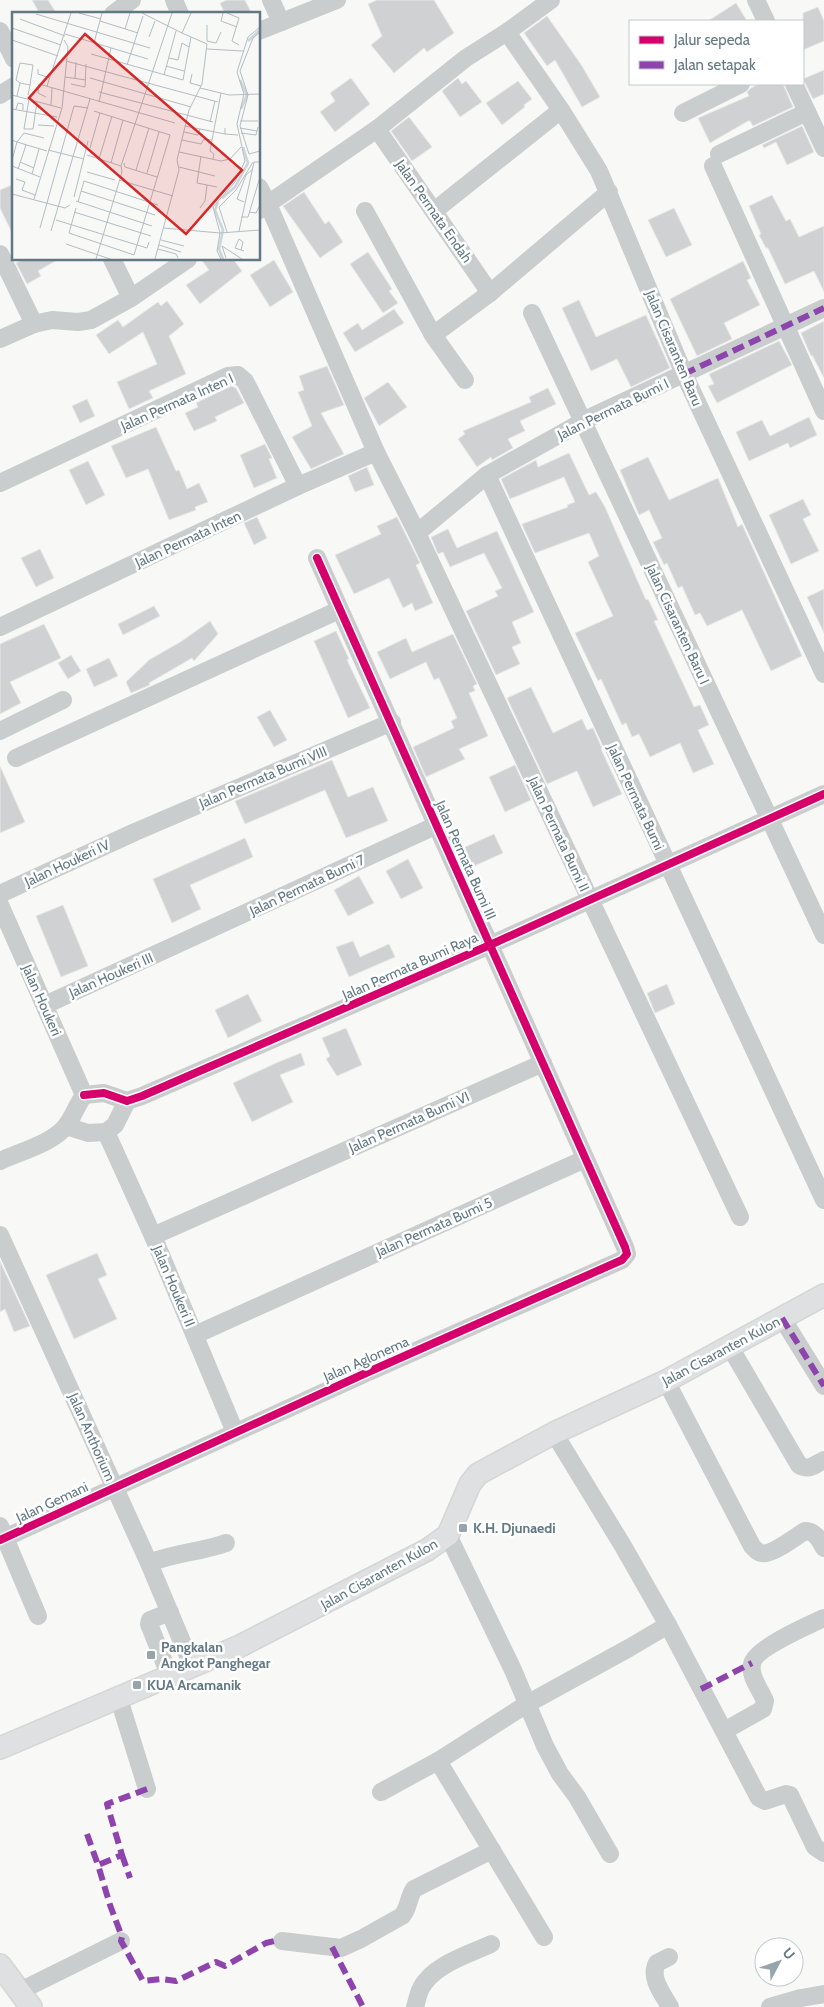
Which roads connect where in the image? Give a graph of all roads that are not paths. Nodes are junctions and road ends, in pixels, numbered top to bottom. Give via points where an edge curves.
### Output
1 (132, 0) edge
2 (174, 0) edge
3 (271, 0) edge
4 (337, 0) edge
5 (551, 0) edge
6 (756, 0) edge
7 (116, 12) edge
8 (179, 12) edge
9 (766, 20) edge
10 (281, 22) junction
11 (0, 31) edge
12 (260, 31) edge
13 (507, 32) junction
14 (12, 55) edge
15 (739, 85) edge
16 (795, 85) edge
17 (12, 87) edge
18 (0, 95) edge
19 (561, 110) junction
20 (683, 112) dead end
21 (814, 115) edge
22 (378, 129) junction
23 (824, 148) edge
24 (260, 192) edge
25 (609, 192) junction
26 (263, 207) edge
27 (365, 211) dead end
28 (434, 211) junction
29 (0, 254) edge
30 (112, 260) edge
31 (187, 260) edge
32 (490, 293) junction
33 (131, 298) junction
34 (824, 308) edge
35 (532, 313) dead end
36 (34, 324) junction
37 (785, 325) junction
38 (433, 335) junction
39 (0, 339) edge
40 (684, 374) junction
41 (465, 380) dead end
42 (824, 411) edge
43 (583, 422) junction
44 (376, 452) junction
45 (487, 475) junction
46 (0, 483) edge
47 (298, 486) junction
48 (417, 533) junction
49 (317, 558) dead end
50 (339, 610) junction
51 (0, 627) edge
52 (824, 674) edge
53 (63, 700) dead end
54 (392, 722) junction
55 (0, 731) edge
56 (16, 758) dead end
57 (824, 794) edge
58 (771, 818) junction
59 (437, 825) junction
60 (134, 832) joint
61 (668, 866) junction
62 (0, 894) edge
63 (590, 900) junction
64 (0, 905) edge
65 (824, 935) edge
66 (177, 945) joint
67 (490, 945) junction
68 (45, 1005) junction
69 (543, 1063) junction
70 (84, 1095) junction
71 (127, 1101) junction
72 (66, 1126) junction
73 (106, 1132) junction
74 (585, 1159) junction
75 (0, 1161) edge
76 (276, 1181) joint
77 (824, 1200) edge
78 (740, 1216) dead end
79 (0, 1235) edge
80 (153, 1236) junction
81 (627, 1254) joint
82 (824, 1296) edge
83 (782, 1318) junction
84 (195, 1335) junction
85 (730, 1347) junction
86 (666, 1381) junction
87 (824, 1386) edge
88 (235, 1432) junction
89 (554, 1433) junction
90 (824, 1460) edge
91 (114, 1487) junction
92 (2, 1535) edge
93 (448, 1535) junction
94 (226, 1543) dead end
95 (824, 1548) edge
96 (150, 1562) junction
97 (170, 1612) junction
98 (38, 1616) dead end
99 (824, 1618) edge
100 (668, 1625) junction
101 (192, 1668) junction
102 (170, 1677) junction
103 (119, 1699) junction
104 (527, 1704) junction
105 (724, 1731) junction
106 (0, 1748) edge
107 (438, 1761) junction
108 (146, 1789) dead end
109 (381, 1792) dead end
110 (492, 1850) junction
111 (824, 1853) edge
112 (610, 1854) dead end
113 (544, 1937) dead end
114 (121, 1941) dead end
115 (282, 1942) dead end
116 (491, 1944) dead end
117 (669, 1957) dead end
118 (0, 1965) edge
119 (824, 1994) edge
120 (26, 1999) edge
121 (415, 2007) edge
122 (670, 2007) edge
123 (770, 2007) edge

1 - 7 street
2 - 8 street
3 - 10 street
4 - 10 street
5 - 13 street
6 - 9 street
10 - 12 street
11 - 14 street
13 - 19 street, Jalan Cisaranten Baru
13 - 22 street via 466,58
15 - 20 street
16 - 21 street
17 - 18 street
19 - 25 street, Jalan Cisaranten Baru
19 - 28 street
21 - 23 street
21 - 37 street via 716,160
22 - 26 street
22 - 28 street, Jalan Permata Endah
24 - 26 street, Jalan Permata Bumi II
25 - 32 street
25 - 40 street, Jalan Cisaranten Baru
26 - 44 street, Jalan Permata Bumi II
27 - 38 street
28 - 32 street, Jalan Permata Endah
29 - 36 street
30 - 33 street
31 - 33 street
32 - 38 street
33 - 36 street via 91,320 52,320
34 - 37 street, Jalan Permata Bumi I
35 - 43 street, Jalan Cisaranten Baru I
36 - 39 street
37 - 40 street, Jalan Permata Bumi I
37 - 42 street
38 - 41 street
40 - 43 street, Jalan Permata Bumi I
40 - 52 street, Jalan Cisaranten Baru
43 - 45 street, Jalan Permata Bumi I
43 - 58 street, Jalan Cisaranten Baru I
44 - 47 street, Jalan Permata Inten
44 - 48 street, Jalan Permata Bumi II
45 - 48 street, Jalan Permata Bumi I
45 - 61 street, Jalan Permata Bumi
46 - 47 street, Jalan Permata Inten I via 228,376 238,375 245,381
47 - 51 street, Jalan Permata Inten
48 - 63 street, Jalan Permata Bumi II
49 - 50 street, Jalan Permata Bumi III
50 - 54 street, Jalan Permata Bumi III
50 - 56 street
53 - 55 street
54 - 59 street, Jalan Permata Bumi III
54 - 60 street, Jalan Permata Bumi VIII
57 - 58 street, Jalan Permata Bumi Raya
58 - 61 street, Jalan Permata Bumi Raya
58 - 65 street, Jalan Cisaranten Baru I
59 - 66 street, Jalan Permata Bumi 7
59 - 67 street, Jalan Permata Bumi III
60 - 62 street, Jalan Houkeri IV
61 - 63 street, Jalan Permata Bumi Raya
61 - 77 street, Jalan Permata Bumi
63 - 67 street, Jalan Permata Bumi Raya
63 - 78 street, Jalan Permata Bumi II
64 - 68 street, Jalan Houkeri
66 - 68 street, Jalan Houkeri III
67 - 69 street, Jalan Permata Bumi III
67 - 71 street, Jalan Permata Bumi Raya
68 - 70 street, Jalan Houkeri
69 - 74 street, Jalan Permata Bumi III
69 - 76 street, Jalan Permata Bumi VI
70 - 71 street via 104,1093
70 - 72 street
71 - 73 street via 115,1125
72 - 73 street via 88,1133
72 - 75 street via 47,1141
73 - 80 street
74 - 81 street, Jalan Permata Bumi III
74 - 84 street, Jalan Permata Bumi 5
76 - 80 street, Jalan Houkeri II
79 - 91 street, Jalan Anthorium
80 - 84 street, Jalan Houkeri II
81 - 88 street, Jalan Aglonema via 622,1260
82 - 83 main road, Jalan Cisaranten Kulon
83 - 85 main road, Jalan Cisaranten Kulon
83 - 87 street
84 - 88 street, Jalan Houkeri II
85 - 86 main road, Jalan Cisaranten Kulon
85 - 90 street via 799,1465 810,1468
86 - 89 main road, Jalan Cisaranten Kulon
86 - 95 street via 752,1546 764,1554 804,1531 810,1531
88 - 91 street, Jalan Aglonema
89 - 93 main road, Jalan Cisaranten Kulon via 478,1474 470,1484
89 - 100 street
91 - 92 street, Jalan Gemani
91 - 96 street, Jalan Anthorium
92 - 98 street
93 - 101 main road, Jalan Cisaranten Kulon via 427,1550 291,1622
93 - 104 street via 514,1670
94 - 96 street
96 - 97 street, Jalan Anthorium
97 - 101 street, Jalan Anthorium
97 - 102 street via 150,1620 149,1624
99 - 105 street via 755,1657 752,1672 765,1705
100 - 104 street
100 - 105 street
101 - 102 main road, Jalan Cisaranten Kulon
102 - 103 main road, Jalan Cisaranten Kulon
103 - 106 main road, Jalan Cisaranten Kulon
103 - 108 street
104 - 107 street
104 - 112 street via 560,1774
105 - 111 street via 760,1798 765,1802 790,1795 815,1847
107 - 109 street
107 - 110 street
110 - 113 street
110 - 115 street via 414,1889 402,1916 341,1948
114 - 120 street
116 - 121 street via 437,1972 421,1988
117 - 122 street via 657,1963 654,1977
118 - 120 main road
119 - 123 street

